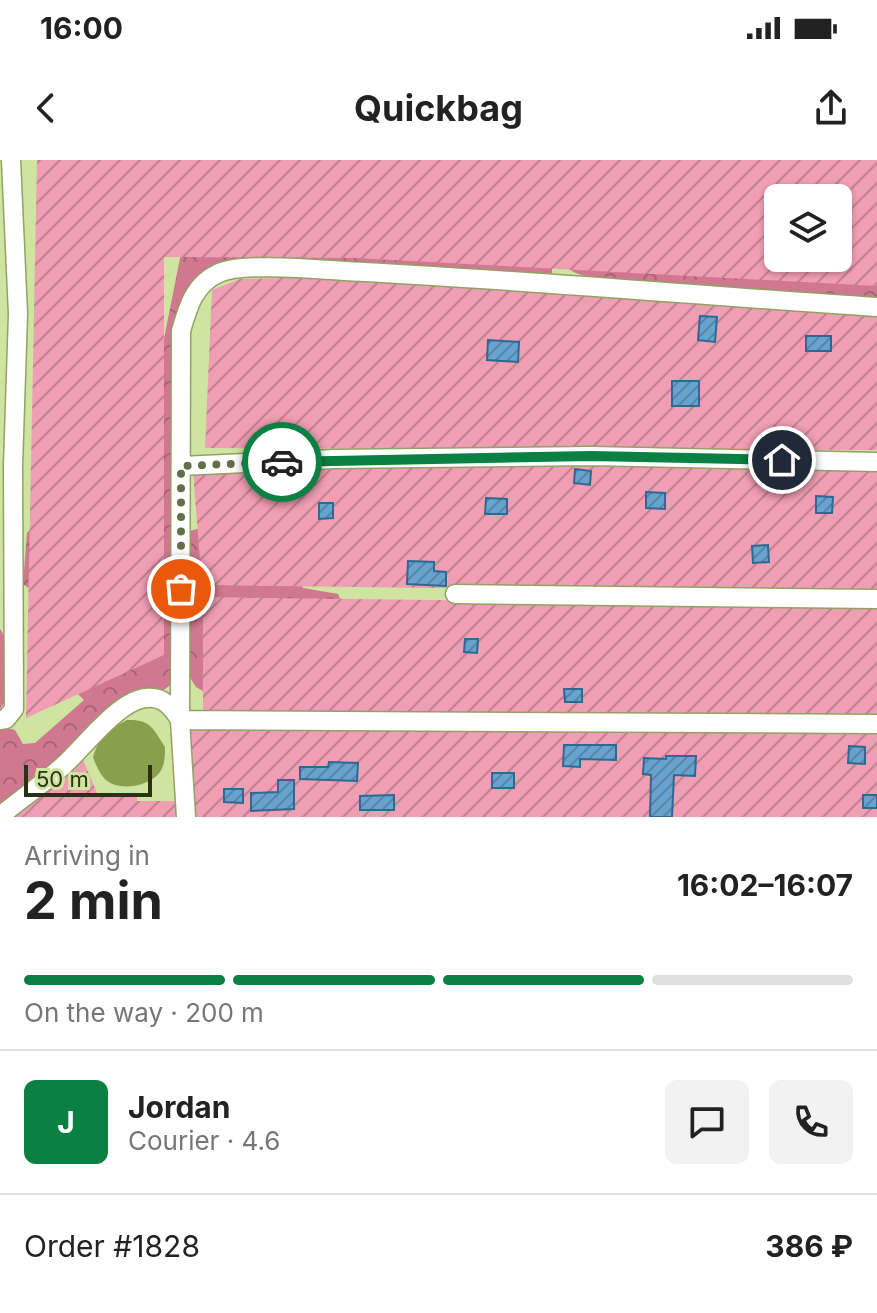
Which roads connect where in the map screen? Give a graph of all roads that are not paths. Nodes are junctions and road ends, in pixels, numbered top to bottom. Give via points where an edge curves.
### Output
1 (11, 160) edge
2 (877, 307) edge
3 (877, 462) edge
4 (181, 466) junction
5 (455, 594) dead end
6 (877, 599) edge
7 (0, 720) edge
8 (180, 720) junction
9 (877, 724) edge
10 (0, 816) edge
11 (186, 817) edge

1 - 7 lane via 18,314 14,709
2 - 4 lane via 500,279 293,269 222,271 204,281 190,301 181,331
3 - 4 lane via 591,456
4 - 8 lane
5 - 6 lane
8 - 9 lane
8 - 10 lane via 164,700 137,700
8 - 11 lane

